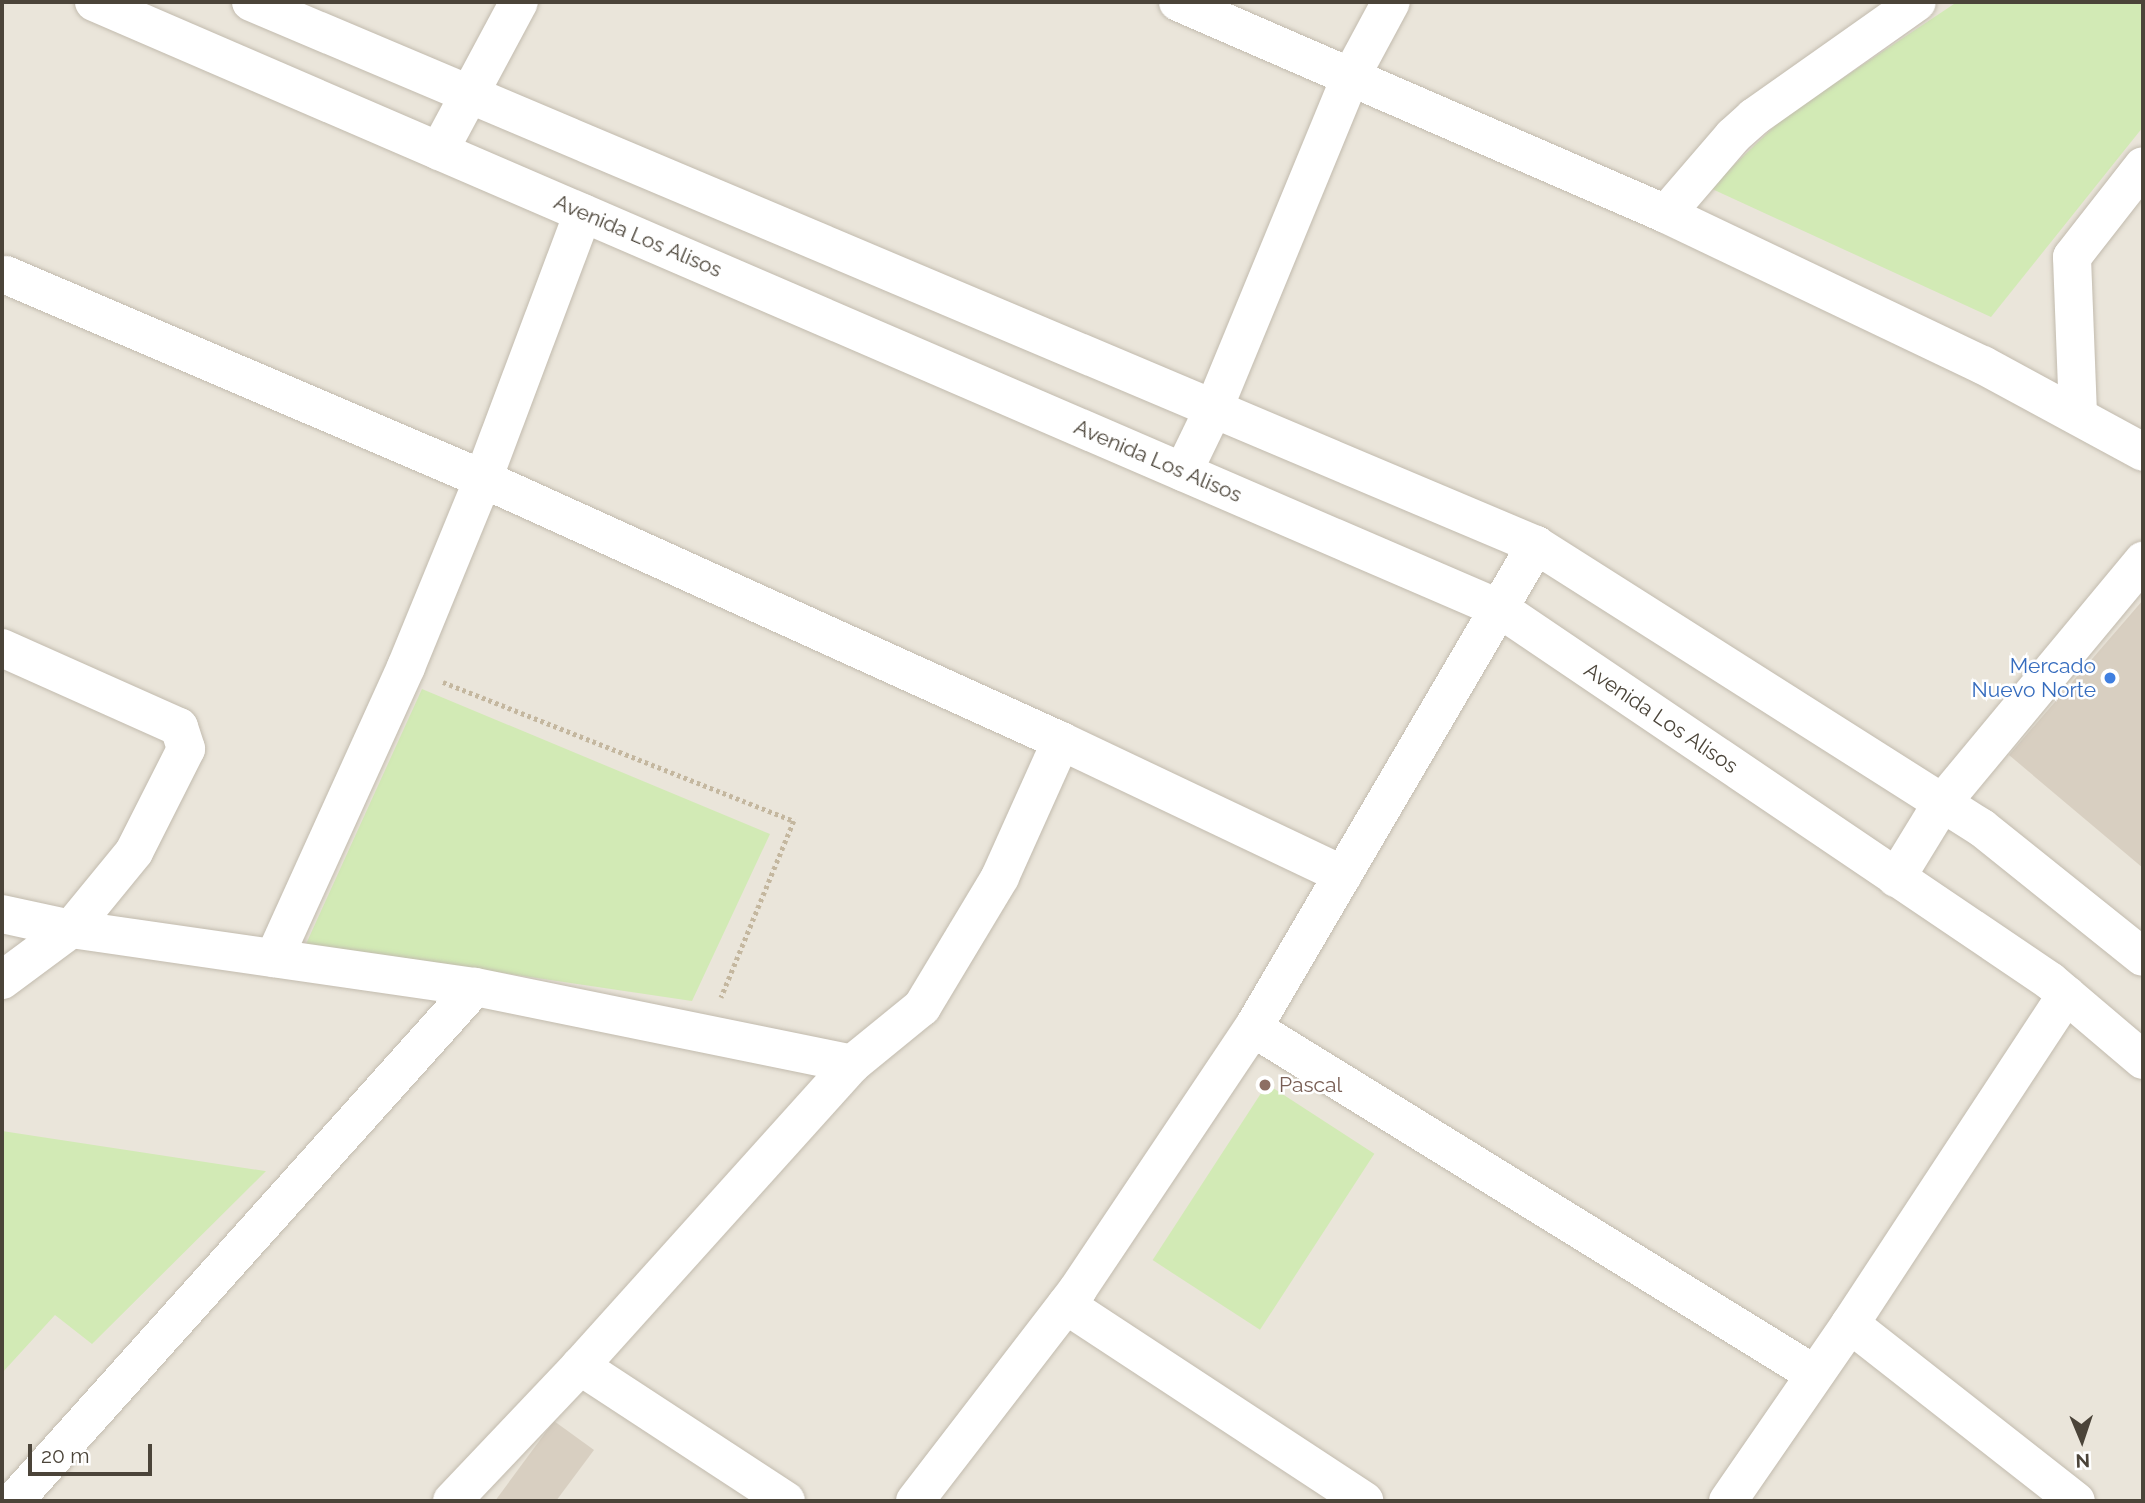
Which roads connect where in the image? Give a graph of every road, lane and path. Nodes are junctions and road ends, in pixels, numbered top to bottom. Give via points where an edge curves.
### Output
1 (94, 2) edge
2 (251, 2) edge
3 (519, 2) edge
4 (1178, 2) edge
5 (1391, 2) edge
6 (1917, 2) edge
7 (1350, 78) junction
8 (469, 94) junction
9 (439, 150) junction
10 (2143, 166) edge
11 (583, 213) junction
12 (1666, 214) junction
13 (6, 275) dead end
14 (1214, 408) junction
15 (2078, 414) junction
16 (2143, 452) edge
17 (1183, 472) junction
18 (483, 479) junction
19 (1536, 545) junction
20 (2143, 561) edge
21 (1500, 608) junction
22 (2, 648) edge
23 (406, 667) junction
24 (1061, 741) junction
25 (1942, 803) junction
26 (1343, 875) junction
27 (1896, 878) junction
28 (2, 914) edge
29 (71, 929) junction
30 (2143, 957) edge
31 (274, 958) junction
32 (2, 980) edge
33 (475, 987) junction
34 (2066, 995) junction
35 (1253, 1028) junction
36 (706, 1034) junction
37 (2143, 1060) edge
38 (852, 1064) junction
39 (1066, 1305) junction
40 (1850, 1324) junction
41 (580, 1366) junction
42 (1814, 1374) junction
43 (14, 1501) edge
44 (452, 1501) edge
45 (786, 1501) edge
46 (915, 1501) edge
47 (1364, 1501) edge
48 (1728, 1501) edge
49 (2076, 1501) edge

1 - 9 street, Avenida Los Alisos
2 - 8 street
3 - 8 street
4 - 7 street
5 - 7 street
6 - 12 street via 1754,117
7 - 12 street
7 - 14 street
8 - 9 street
8 - 14 street
9 - 11 street, Avenida Los Alisos
10 - 15 street via 2071,257
11 - 17 street, Avenida Los Alisos
11 - 18 street
12 - 15 street
13 - 18 street
14 - 17 street
14 - 19 street
15 - 16 street
17 - 21 street, Avenida Los Alisos
18 - 23 street
18 - 24 street
19 - 21 street
19 - 25 street
20 - 25 street
21 - 26 street
21 - 27 street, Avenida Los Alisos
22 - 29 street via 179,727 186,749 134,852
23 - 31 street
23 - 36 path via 794,821
24 - 26 street
24 - 38 street via 1000,877 922,1007
25 - 27 street
25 - 30 street via 1982,828
26 - 35 street
27 - 34 street, Avenida Los Alisos
28 - 29 street
29 - 31 street
29 - 32 street
31 - 33 street
33 - 36 street
33 - 43 street
34 - 37 street, Avenida Los Alisos
34 - 40 street
35 - 39 street
35 - 42 street
36 - 38 street
38 - 41 street
39 - 46 street
39 - 47 street
40 - 42 street
40 - 49 street
41 - 44 street
41 - 45 street
42 - 48 street

